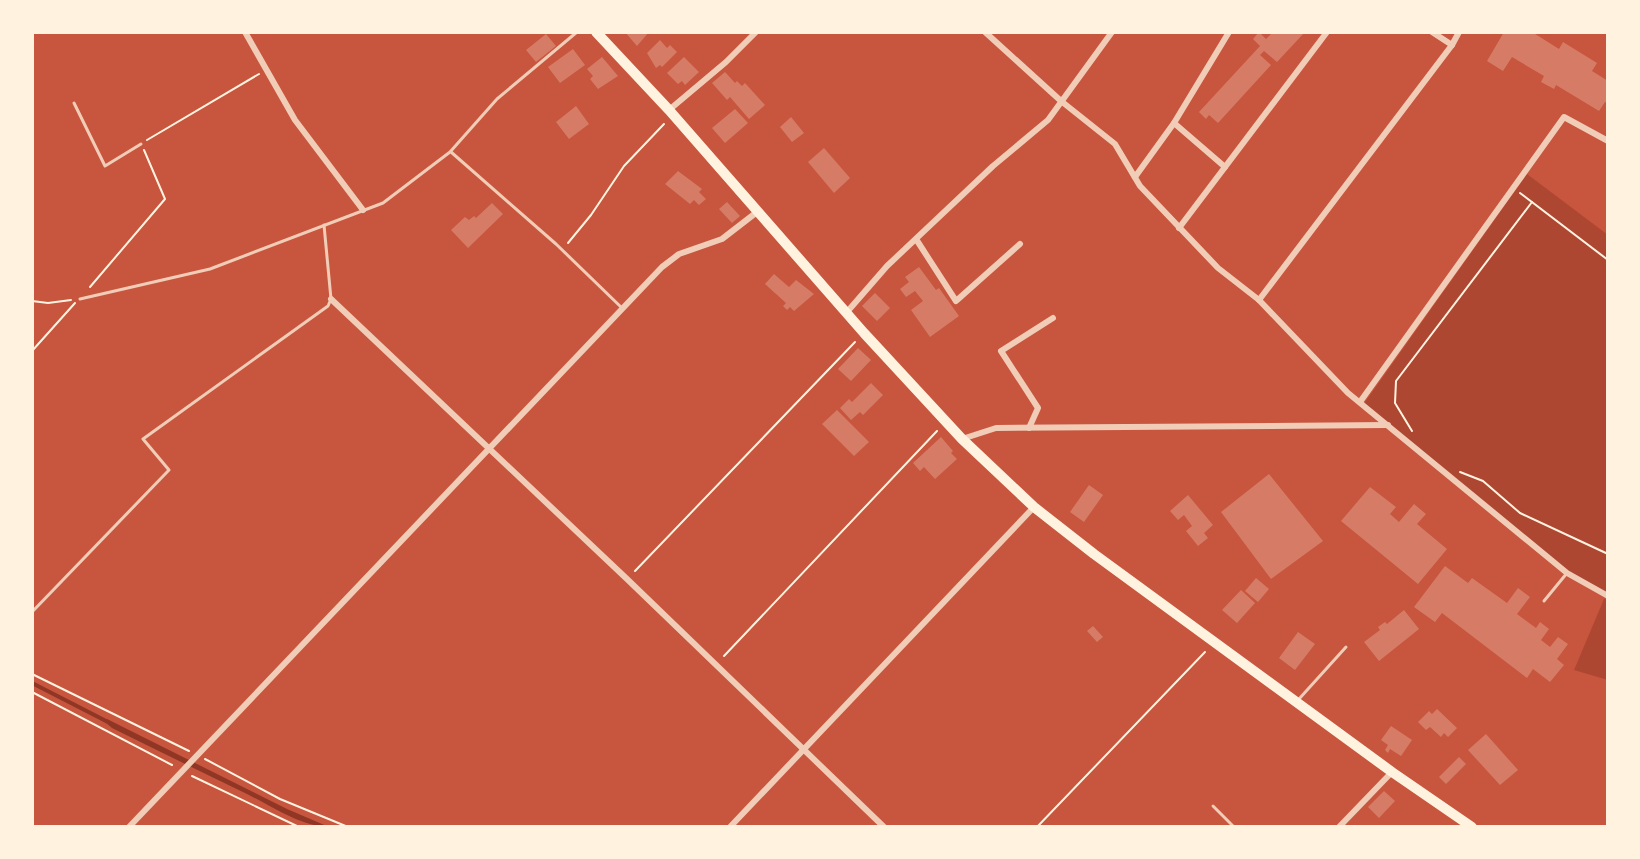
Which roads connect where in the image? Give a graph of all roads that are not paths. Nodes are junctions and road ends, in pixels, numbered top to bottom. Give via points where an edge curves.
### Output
1 (245, 32) edge
2 (577, 32) edge
3 (596, 32) edge
4 (756, 32) edge
5 (985, 32) edge
6 (1112, 32) edge
7 (1229, 32) edge
8 (1327, 32) edge
9 (1432, 32) edge
10 (1459, 32) edge
11 (1452, 45) junction
12 (1061, 101) junction
13 (74, 103) dead end
14 (671, 113) junction
15 (1174, 123) junction
16 (1608, 141) edge
17 (141, 144) road end
18 (450, 152) junction
19 (1225, 167) junction
20 (1135, 177) junction
21 (363, 210) junction
22 (757, 212) junction
23 (324, 225) junction
24 (1179, 228) junction
25 (916, 239) junction
26 (1020, 244) dead end
27 (80, 299) road end
28 (331, 299) junction
29 (1259, 300) junction
30 (622, 308) junction
31 (847, 312) junction
32 (1053, 318) dead end
33 (1360, 402) junction
34 (1388, 425) junction
35 (1029, 428) junction
36 (962, 439) junction
37 (490, 449) junction
38 (1034, 507) junction
39 (1567, 573) junction
40 (1608, 596) edge
41 (1544, 601) dead end
42 (32, 612) edge
43 (1346, 647) dead end
44 (1296, 702) junction
45 (803, 750) junction
46 (1392, 772) junction
47 (1213, 806) dead end
48 (129, 827) edge
49 (730, 827) edge
50 (884, 827) edge
51 (1234, 827) edge
52 (1339, 827) edge
53 (1472, 827) edge

1 - 21 street via 295,120
2 - 18 lane via 497,99
3 - 14 highway
4 - 14 street
5 - 12 street
6 - 12 street
7 - 15 street
8 - 19 street
9 - 11 street
10 - 11 street
11 - 29 street
12 - 20 street via 1115,144
12 - 25 street via 1048,120
13 - 17 lane via 105,166
14 - 22 highway
15 - 19 street
15 - 20 street
16 - 33 street via 1564,117
18 - 21 lane via 383,203
18 - 30 lane
19 - 24 street
20 - 24 street
21 - 23 lane
22 - 30 street via 722,239 679,254
22 - 31 highway
23 - 27 lane via 210,269
23 - 28 lane
24 - 29 street
25 - 26 street via 956,301
25 - 31 street
28 - 37 street
28 - 42 lane via 284,340 143,439 169,470
29 - 33 street
30 - 37 street
31 - 36 highway
32 - 35 street via 1001,351 1038,408
33 - 34 street
34 - 35 street
34 - 39 street
35 - 36 street via 996,428
36 - 38 highway
37 - 45 street
37 - 48 street
38 - 44 highway
38 - 45 street
39 - 40 street
39 - 41 lane
43 - 44 lane
44 - 46 highway
45 - 49 street
45 - 50 street
46 - 52 street
46 - 53 highway
47 - 51 lane

